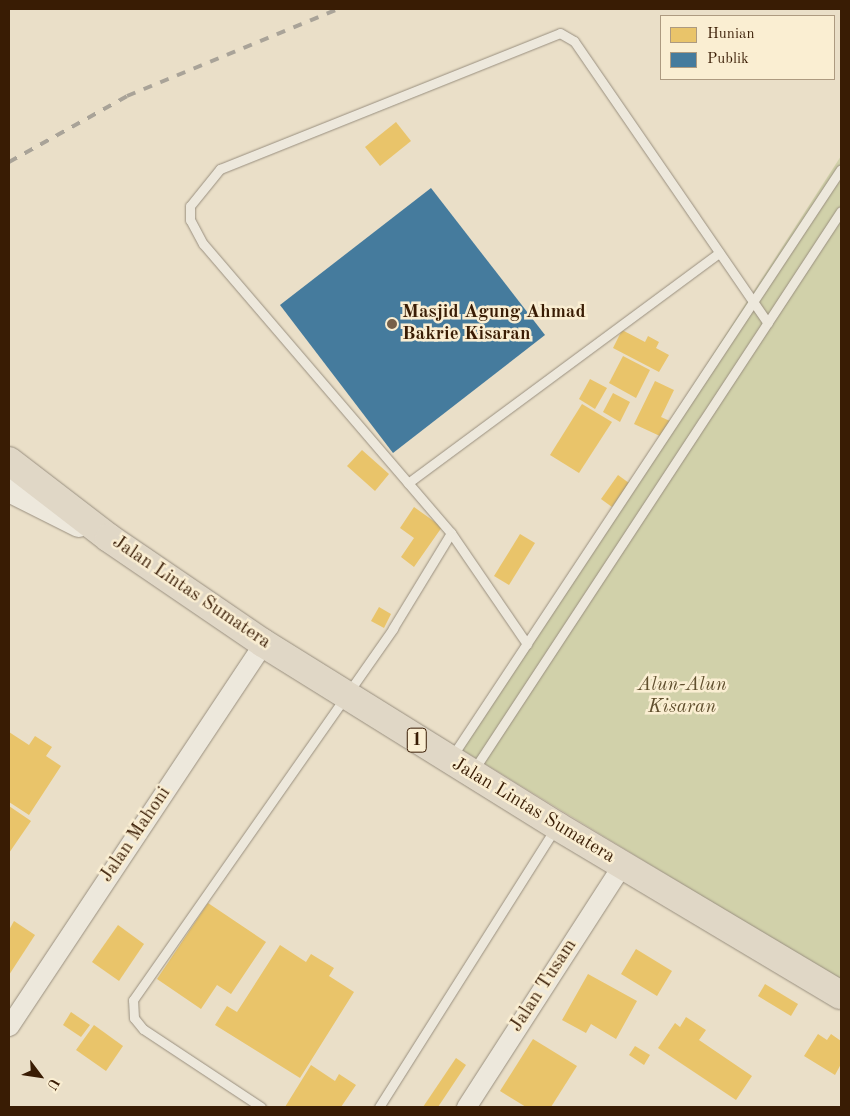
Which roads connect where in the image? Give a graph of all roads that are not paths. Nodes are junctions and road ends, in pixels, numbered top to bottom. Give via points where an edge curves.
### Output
1 (841, 169) edge
2 (841, 211) edge
3 (719, 253) junction
4 (753, 301) junction
5 (768, 323) junction
6 (9, 461) edge
7 (408, 483) junction
8 (9, 489) edge
9 (451, 533) junction
10 (109, 538) junction
11 (263, 643) junction
12 (527, 644) junction
13 (346, 696) junction
14 (460, 767) junction
15 (557, 826) junction
16 (622, 864) junction
17 (841, 995) edge
18 (9, 1026) edge
19 (261, 1107) edge
20 (378, 1107) edge
21 (466, 1107) edge

1 - 4 lane
2 - 5 lane
3 - 4 lane
3 - 7 lane
3 - 7 lane via 574,41 560,34 220,169 190,206 190,220 203,244
4 - 5 lane
4 - 12 lane
5 - 14 lane
6 - 10 highway, Jalan Lintas Sumatera / 1
7 - 9 lane
8 - 10 main road
9 - 12 lane
9 - 13 lane
10 - 11 highway, Jalan Lintas Sumatera / 1
11 - 13 highway, Jalan Lintas Sumatera / 1
11 - 18 street, Jalan Mahoni
12 - 14 lane
13 - 14 highway, Jalan Lintas Sumatera / 1
13 - 19 lane via 133,1000 134,1018 143,1029
14 - 15 highway, Jalan Lintas Sumatera / 1
15 - 16 highway, Jalan Lintas Sumatera / 1
15 - 20 lane
16 - 17 highway, Jalan Lintas Sumatera / 1
16 - 21 street, Jalan Tusam

